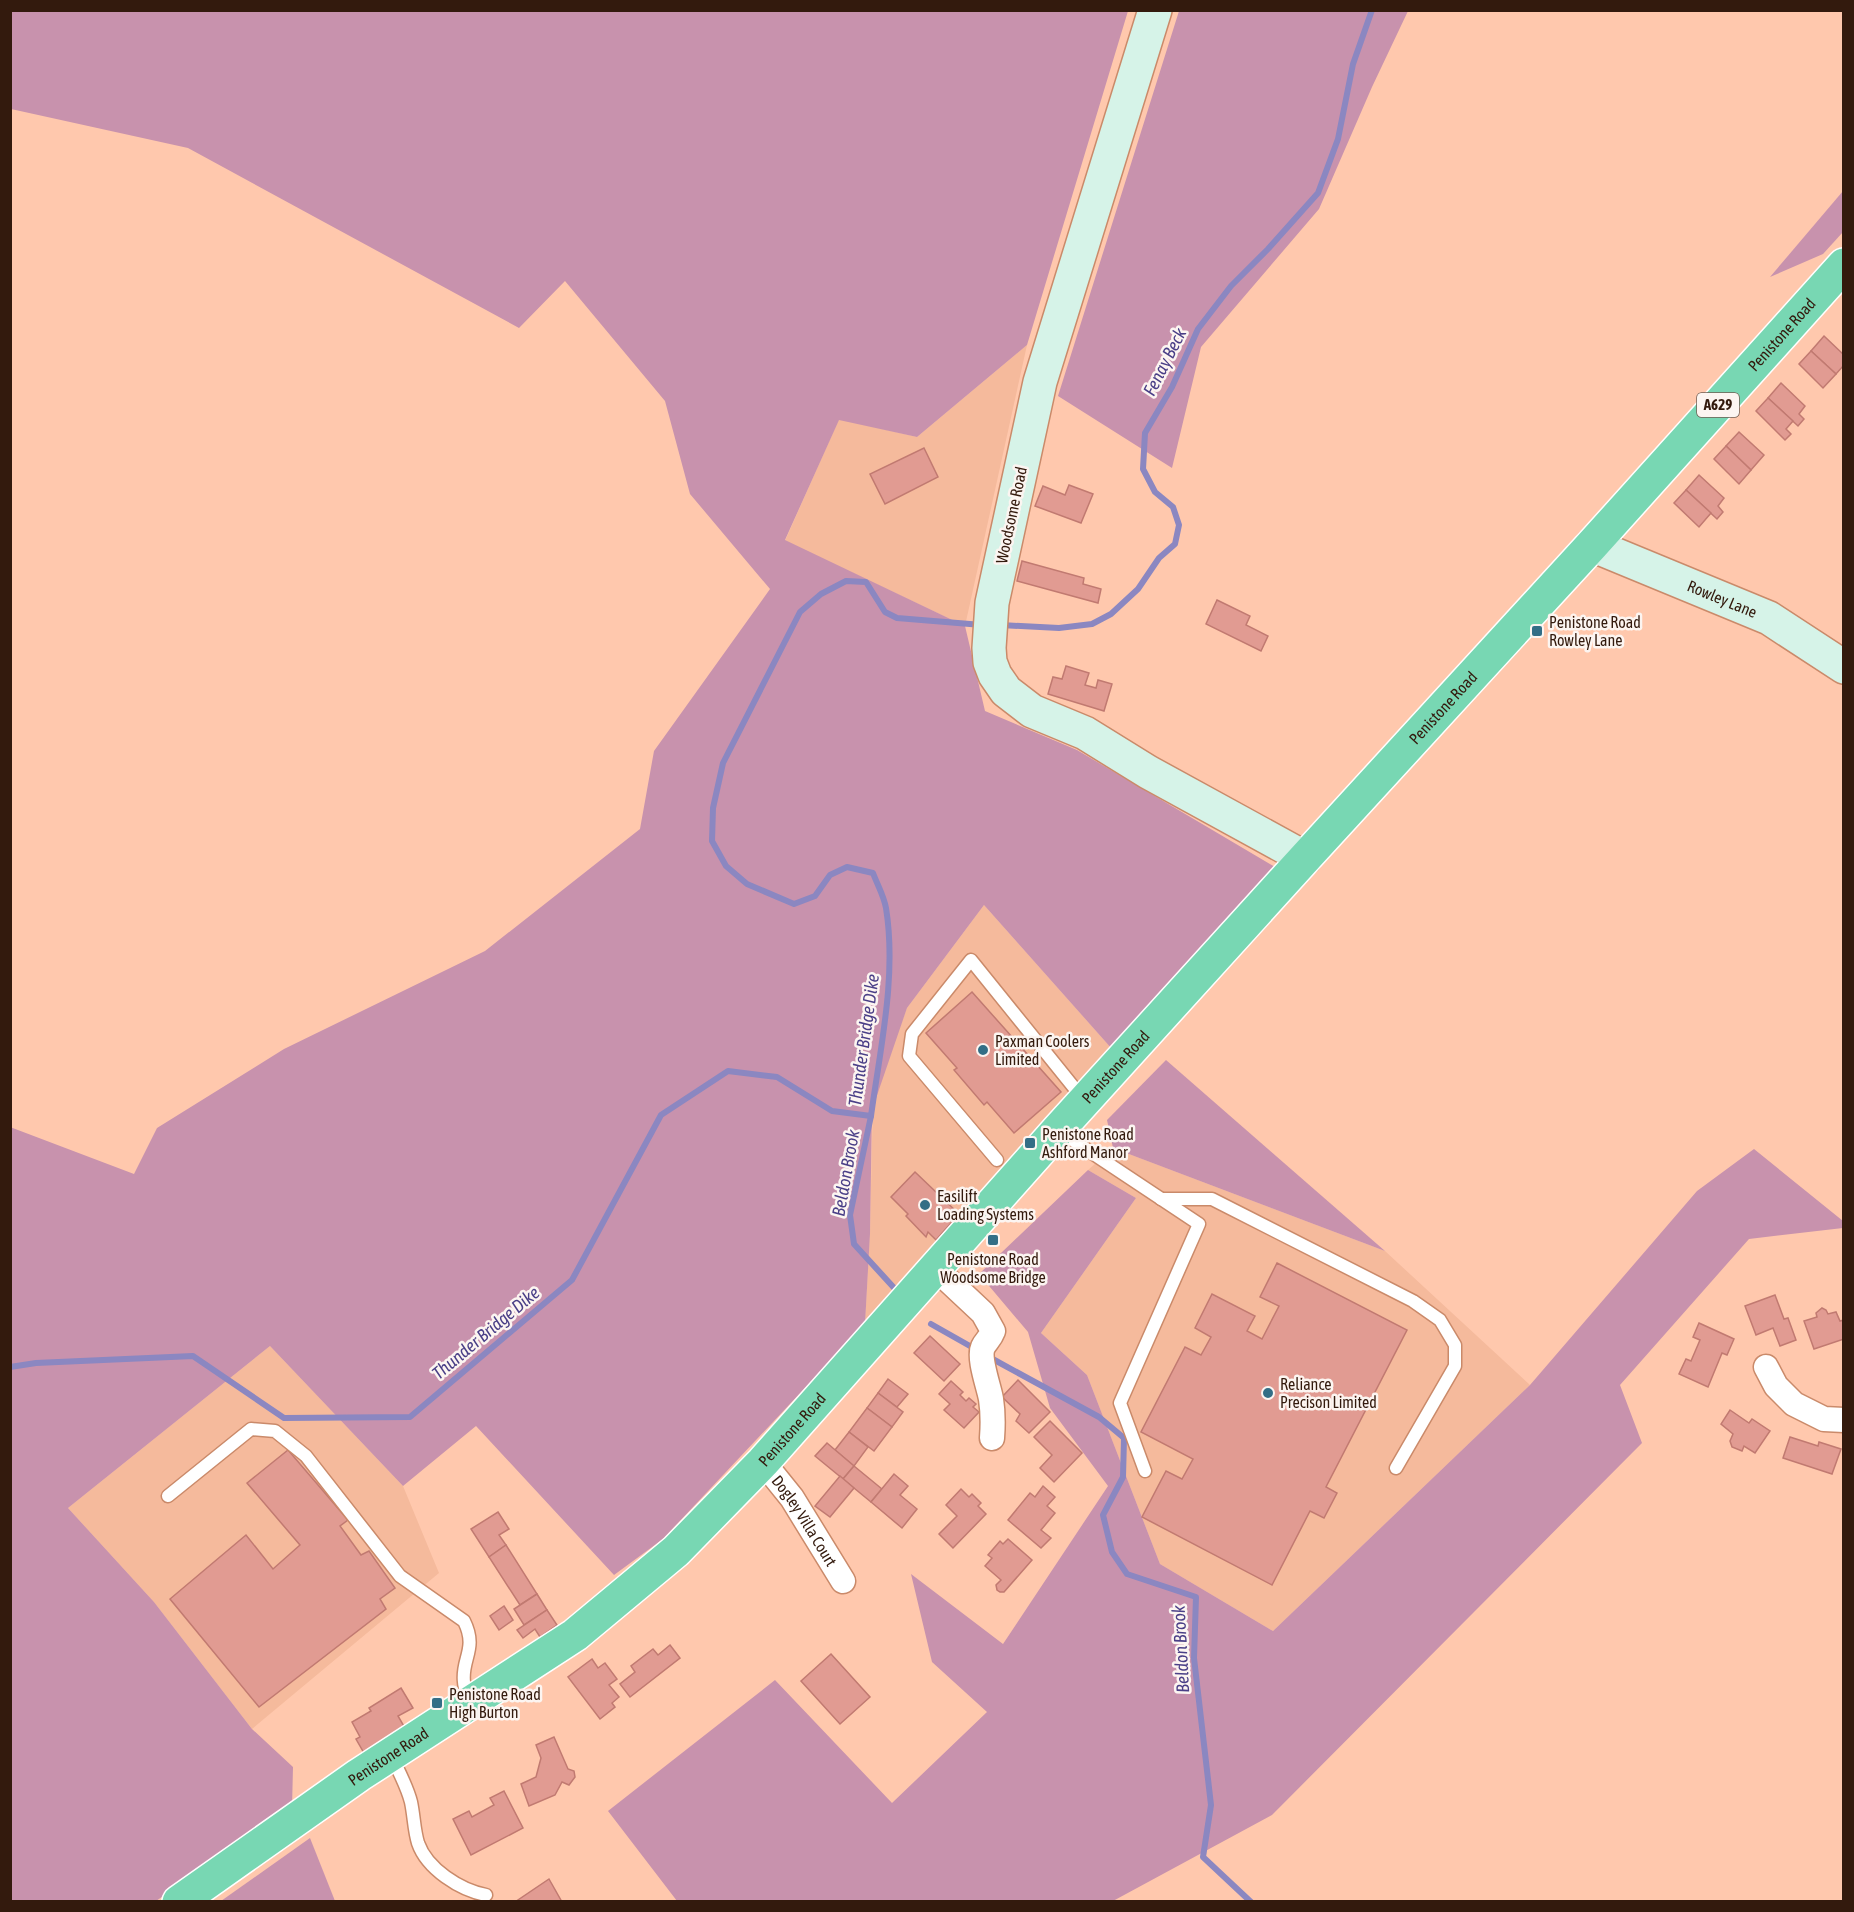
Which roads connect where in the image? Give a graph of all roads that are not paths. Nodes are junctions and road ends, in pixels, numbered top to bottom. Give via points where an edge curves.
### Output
1 (1155, 10) edge
2 (1844, 265) edge
3 (1592, 545) junction
4 (1841, 660) edge
5 (1305, 858) junction
6 (1085, 1101) junction
7 (1058, 1130) junction
8 (998, 1160) dead end
9 (1161, 1199) junction
10 (936, 1269) junction
11 (1766, 1367) dead end
12 (1844, 1420) edge
13 (992, 1438) dead end
14 (764, 1462) junction
15 (1396, 1468) dead end
16 (1145, 1471) dead end
17 (168, 1496) dead end
18 (843, 1581) dead end
19 (471, 1701) junction
20 (390, 1754) junction
21 (486, 1895) dead end
22 (179, 1902) edge

1 - 5 street, Woodsome Road via 1040,382 992,603 990,662 1000,683 1032,711 1085,733
2 - 3 highway, Penistone Road / A629
3 - 4 street, Rowley Lane via 1769,618
3 - 5 highway, Penistone Road / A629
5 - 6 highway, Penistone Road / A629
6 - 7 highway, Penistone Road / A629
6 - 8 lane via 971,960 912,1034 909,1056
7 - 9 lane
7 - 10 highway, Penistone Road / A629
9 - 15 lane via 1212,1199 1413,1301 1440,1320 1455,1345 1455,1366
9 - 16 lane via 1199,1224 1120,1403
10 - 13 street via 983,1313 993,1331 983,1353 991,1400
10 - 14 highway, Penistone Road / A629
11 - 12 street via 1776,1386 1794,1404 1824,1419
14 - 18 street, Dogley Villa Court via 792,1498
14 - 19 highway, Penistone Road / A629 via 676,1551 575,1635
17 - 19 lane via 251,1429 275,1431 306,1456 400,1576 464,1621 470,1645 464,1682
19 - 20 highway, Penistone Road / A629
20 - 21 lane via 411,1802 419,1845 447,1878
20 - 22 highway, Penistone Road / A629

